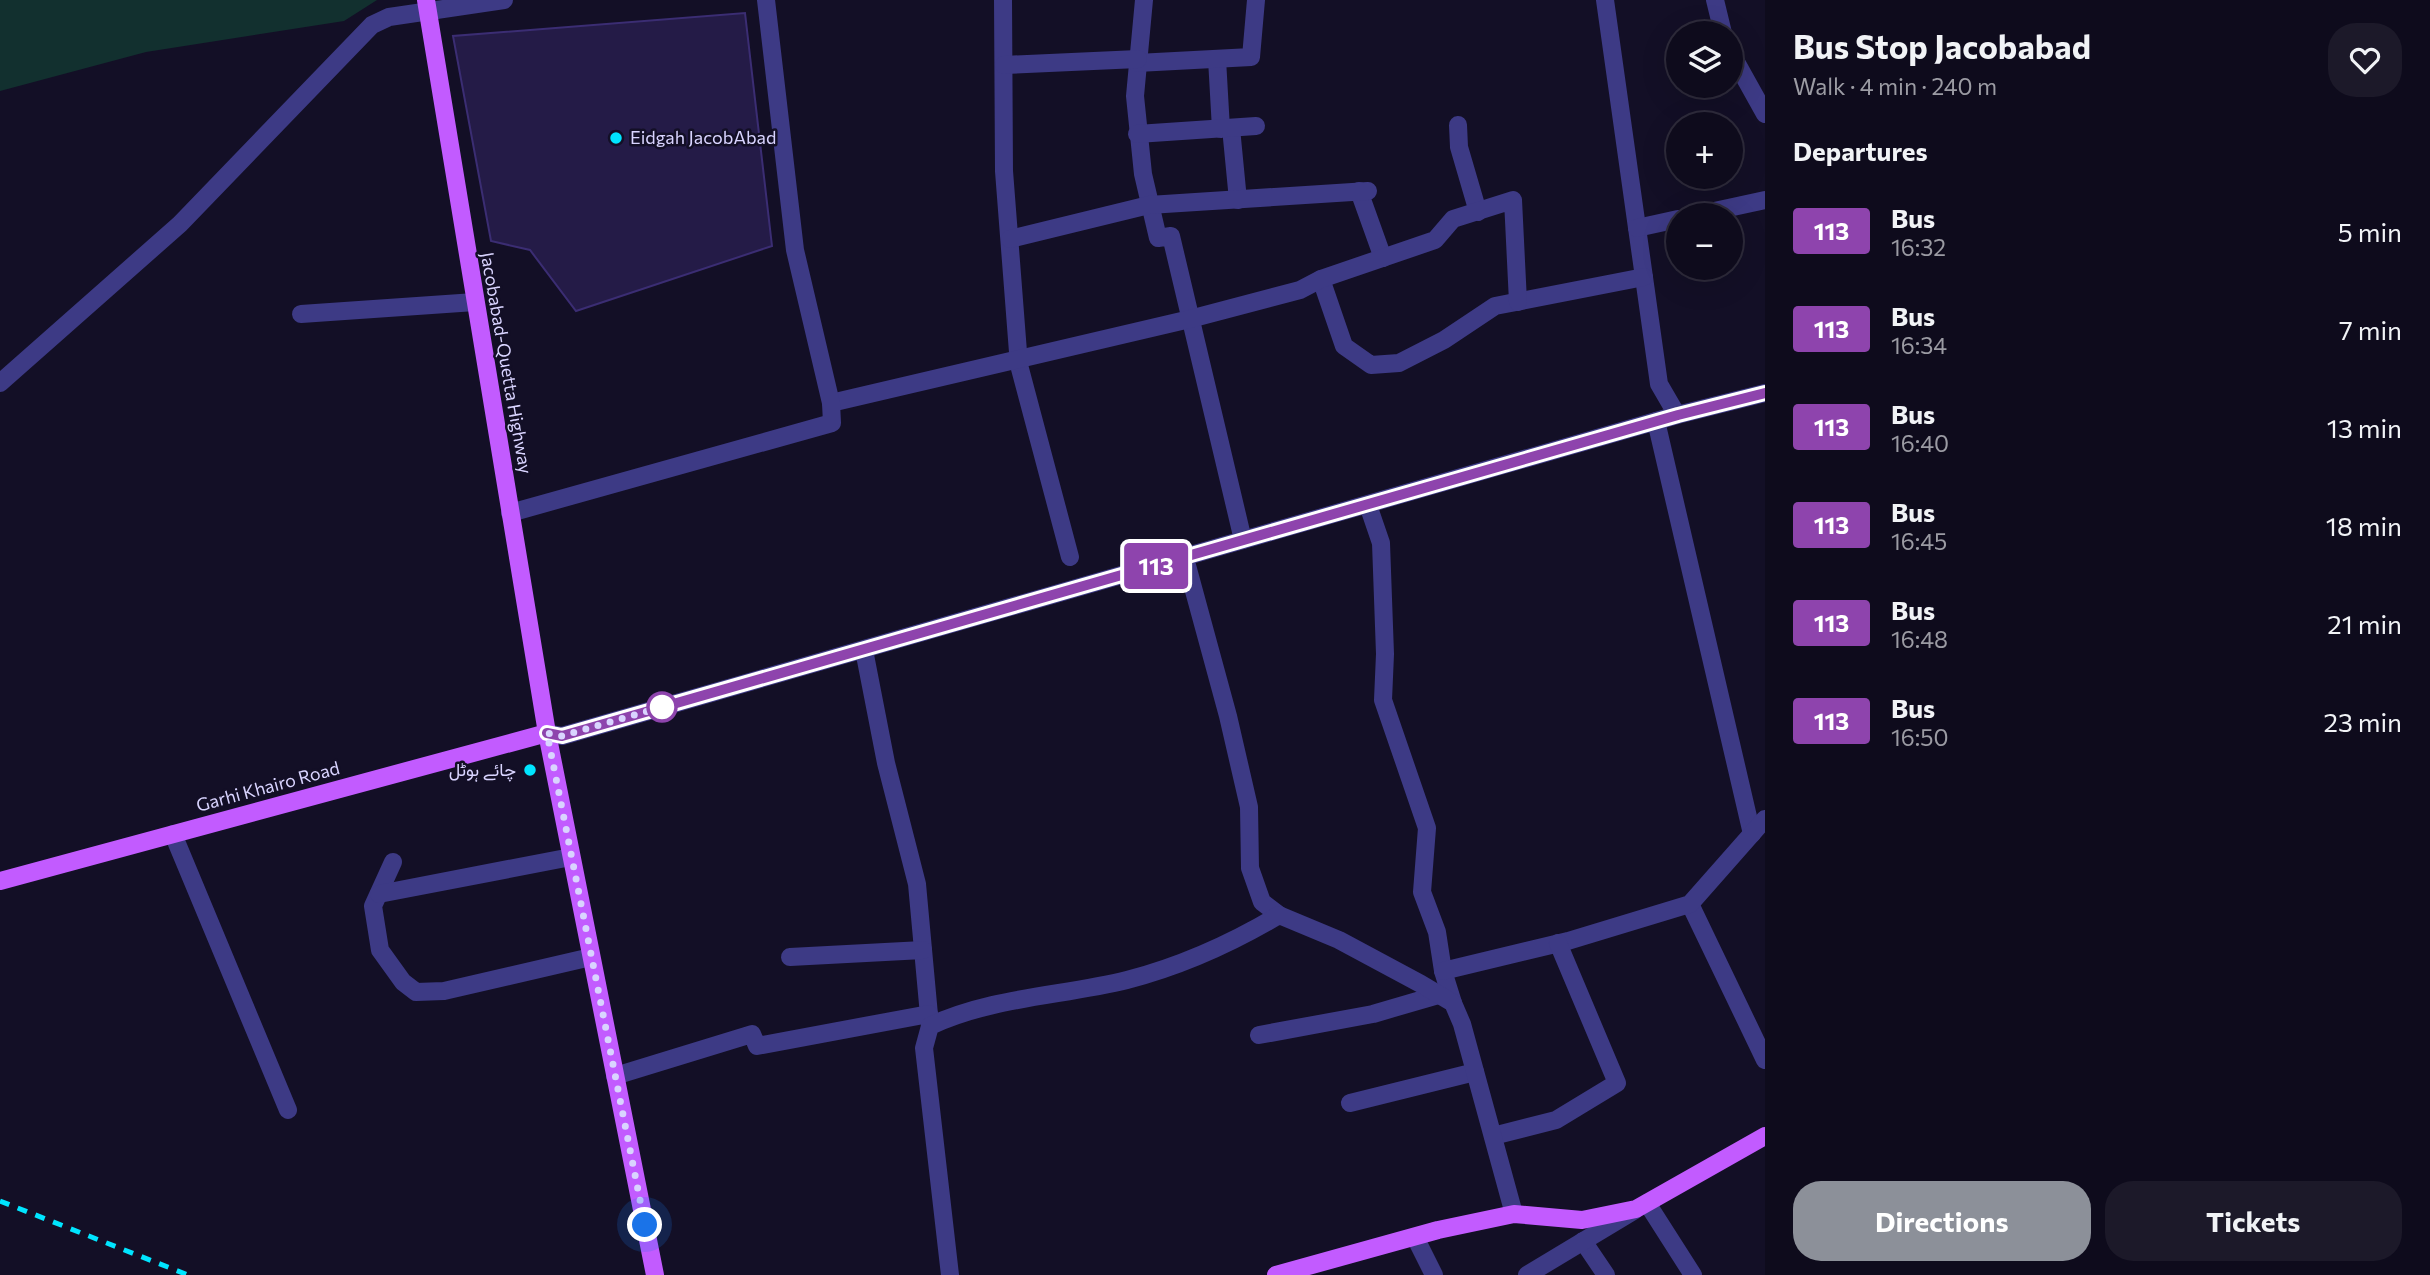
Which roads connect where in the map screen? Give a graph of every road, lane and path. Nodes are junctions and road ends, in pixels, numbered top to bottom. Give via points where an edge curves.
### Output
1 (504, 0) edge
2 (766, 0) edge
3 (1003, 0) edge
4 (1144, 0) edge
5 (1256, 0) edge
6 (1605, 0) edge
7 (1715, 0) edge
8 (426, 5) edge
9 (1720, 21) edge
10 (1217, 59) junction
11 (1138, 61) junction
12 (1004, 65) junction
13 (1743, 75) edge
14 (1765, 114) edge
15 (1458, 125) dead end
16 (1256, 127) dead end
17 (1226, 129) junction
18 (1138, 134) junction
19 (1238, 200) junction
20 (1765, 200) edge
21 (1149, 205) junction
22 (1743, 205) edge
23 (1478, 212) junction
24 (1666, 222) edge
25 (1637, 228) junction
26 (1010, 239) junction
27 (1383, 258) junction
28 (1644, 277) junction
29 (1321, 279) junction
30 (475, 302) junction
31 (1518, 302) junction
32 (302, 314) dead end
33 (1190, 319) junction
34 (1018, 357) junction
35 (0, 383) edge
36 (1765, 393) edge
37 (831, 403) junction
38 (1678, 415) junction
39 (1656, 421) junction
40 (1368, 505) junction
41 (510, 513) junction
42 (1244, 540) junction
43 (1070, 557) dead end
44 (1185, 558) junction
45 (864, 650) junction
46 (547, 733) junction
47 (1765, 820) edge
48 (173, 834) junction
49 (1752, 834) junction
50 (571, 857) junction
51 (393, 862) dead end
52 (0, 881) edge
53 (379, 894) junction
54 (1690, 904) junction
55 (1279, 915) junction
56 (1558, 943) junction
57 (923, 950) junction
58 (591, 957) junction
59 (790, 957) dead end
60 (1443, 971) junction
61 (1445, 999) junction
62 (930, 1020) junction
63 (1259, 1035) dead end
64 (1765, 1060) edge
65 (1475, 1072) junction
66 (615, 1076) junction
67 (1350, 1103) dead end
68 (288, 1110) dead end
69 (1493, 1136) junction
70 (1765, 1136) edge
71 (1641, 1206) junction
72 (1514, 1214) junction
73 (1415, 1237) junction
74 (1583, 1241) junction
75 (655, 1275) edge
76 (950, 1275) edge
77 (1276, 1275) edge
78 (1434, 1275) edge
79 (1527, 1275) edge
80 (1606, 1275) edge
81 (1693, 1275) edge

1 - 8 street
2 - 37 street via 795,250
3 - 12 street
4 - 11 street
5 - 10 street via 1251,57
6 - 25 street
7 - 9 street
8 - 30 main road, Jacobabad-Quetta Highway
8 - 35 street via 372,25 180,224
10 - 11 street
10 - 17 street
11 - 12 street
11 - 18 street
12 - 26 street via 1004,171
13 - 14 street
15 - 23 street via 1459,147
16 - 17 street
17 - 18 street
17 - 19 street
18 - 21 street
19 - 21 street
19 - 27 street via 1363,191
20 - 22 street
21 - 26 street
21 - 33 street via 1158,238 1171,236
23 - 27 street via 1453,219 1435,240
23 - 31 street via 1513,201
24 - 25 street
25 - 28 street
26 - 34 street
27 - 29 street
28 - 31 street
28 - 38 street via 1659,384
29 - 31 street via 1344,345 1371,365 1399,363 1495,306
29 - 33 street via 1300,290
30 - 32 street
30 - 41 main road, Jacobabad-Quetta Highway
33 - 34 street
33 - 42 street
34 - 37 street
34 - 43 street
36 - 38 street
37 - 41 street via 832,422
38 - 39 street
39 - 40 street
39 - 49 street
40 - 42 street
40 - 60 street via 1381,543 1383,700 1427,828 1422,891 1437,932
41 - 46 main road, Jacobabad-Quetta Highway
42 - 44 street
44 - 45 street
44 - 55 street via 1249,807 1251,868 1262,902
45 - 46 street via 562,736
45 - 57 street via 886,763 917,884
46 - 48 main road, Garhi Khairo Road
46 - 50 main road, Jacobabad-Quetta Highway
47 - 49 street
48 - 52 main road, Garhi Khairo Road
48 - 68 street
49 - 54 street
50 - 53 street
50 - 58 main road, Jacobabad-Quetta Highway
51 - 53 street
53 - 58 street via 373,906 380,950 416,992 444,991
54 - 56 street
54 - 64 street
55 - 61 street via 1339,940
55 - 62 street via 1213,950 1128,979
56 - 60 street
56 - 69 street via 1617,1083 1556,1120
57 - 59 street
57 - 62 street
58 - 66 main road, Jacobabad-Quetta Highway
60 - 61 street
61 - 63 street
61 - 65 street via 1462,1024
62 - 66 street via 757,1046 752,1034
62 - 76 street via 924,1048
65 - 67 street
65 - 69 street
66 - 75 main road, Jacobabad-Quetta Highway
69 - 72 street
70 - 71 main road
71 - 72 main road via 1582,1220
71 - 74 street
71 - 81 street
72 - 73 main road
73 - 77 main road
73 - 78 street
74 - 79 street
74 - 80 street

